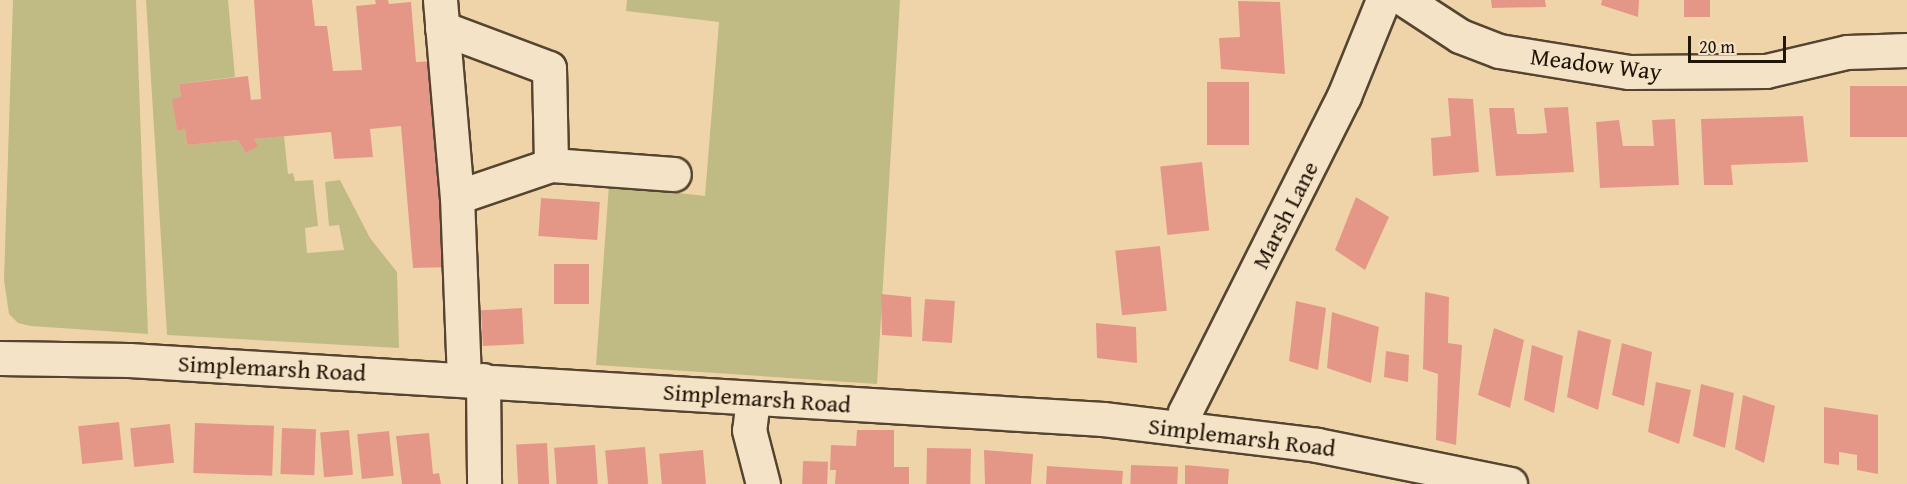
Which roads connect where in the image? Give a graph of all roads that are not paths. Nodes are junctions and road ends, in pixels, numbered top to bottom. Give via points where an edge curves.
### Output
1 (1383, 0) edge
2 (1405, 0) edge
3 (441, 14) edge
4 (1907, 50) edge
5 (550, 165) junction
6 (674, 174) dead end
7 (457, 197) junction
8 (0, 358) edge
9 (473, 380) junction
10 (753, 399) junction
11 (1184, 428) junction
12 (1450, 477) edge
13 (484, 484) edge
14 (763, 484) edge
15 (1510, 484) edge

1 - 11 street, Marsh Lane via 1344,96 1185,412
2 - 4 street, Meadow Way via 1460,36 1498,51 1629,72 1766,71 1847,52
3 - 5 street via 549,68
3 - 7 street
5 - 6 street
5 - 7 street
7 - 9 street
8 - 9 street, Simplemarsh Road via 129,360
9 - 10 street, Simplemarsh Road
9 - 13 street
10 - 11 street, Simplemarsh Road via 1102,419
10 - 14 street via 749,430
11 - 12 street, Simplemarsh Road via 1317,445
12 - 15 street, Simplemarsh Road

